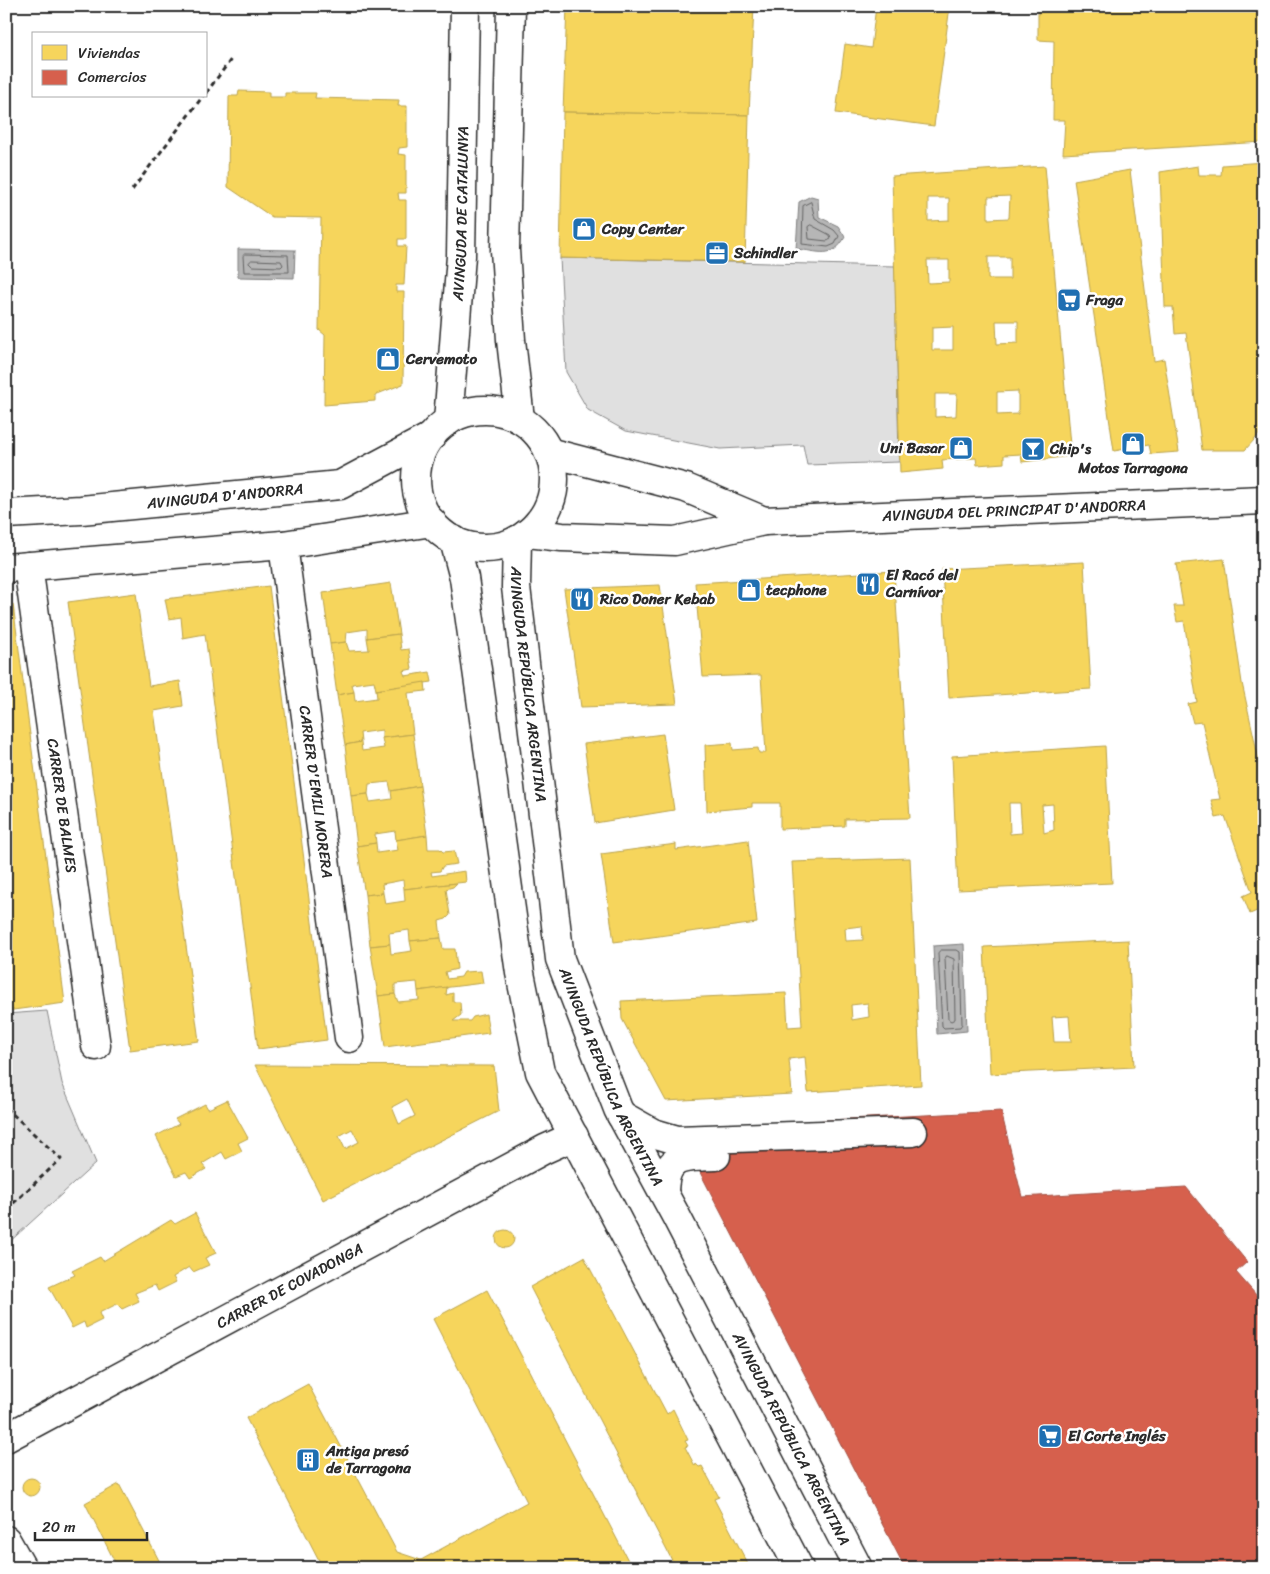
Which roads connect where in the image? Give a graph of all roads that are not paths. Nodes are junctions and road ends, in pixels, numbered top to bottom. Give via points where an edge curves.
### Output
1 (465, 6) edge
2 (511, 6) edge
3 (520, 419) junction
4 (440, 429) junction
5 (548, 452) junction
6 (1264, 500) edge
7 (6, 514) edge
8 (764, 521) junction
9 (432, 522) junction
10 (522, 537) junction
11 (454, 540) junction
12 (283, 545) junction
13 (17, 567) edge
14 (349, 1038) dead end
15 (96, 1046) dead end
16 (621, 1115) junction
17 (913, 1132) dead end
18 (574, 1136) junction
19 (892, 1150) dead end
20 (664, 1193) junction
21 (6, 1438) edge
22 (7, 1542) edge
23 (22, 1568) edge
24 (799, 1568) edge
25 (858, 1568) edge

1 - 4 street, AVINGUDA DE CATALUNYA via 462,256
2 - 3 street via 505,250
3 - 4 street via 484,410 459,415
3 - 5 street via 537,433
4 - 7 street, AVINGUDA D'ANDORRA via 340,485 81,510
4 - 9 street via 419,461 416,479 419,498
5 - 8 street, AVINGUDA DEL PRINCIPAT D'ANDORRA via 686,488
5 - 10 street via 553,469 552,496 541,520
6 - 8 street, AVINGUDA DEL PRINCIPAT D'ANDORRA
8 - 10 street, AVINGUDA DEL PRINCIPAT D'ANDORRA via 675,541
9 - 11 street
9 - 12 street
10 - 11 street via 492,548 479,548
10 - 16 street, AVINGUDA REPÚBLICA ARGENTINA via 516,587 560,959
11 - 18 street via 464,578 520,974 533,1042 540,1072
12 - 13 street
12 - 14 street, CARRER D'EMILI MORERA
13 - 15 street, CARRER DE BALMES
16 - 17 street via 653,1133 677,1140
16 - 20 street, AVINGUDA REPÚBLICA ARGENTINA
18 - 21 street, CARRER DE COVADONGA via 544,1149
18 - 24 street
19 - 20 street via 682,1157 670,1165 664,1175
20 - 25 street, AVINGUDA REPÚBLICA ARGENTINA
22 - 23 street

